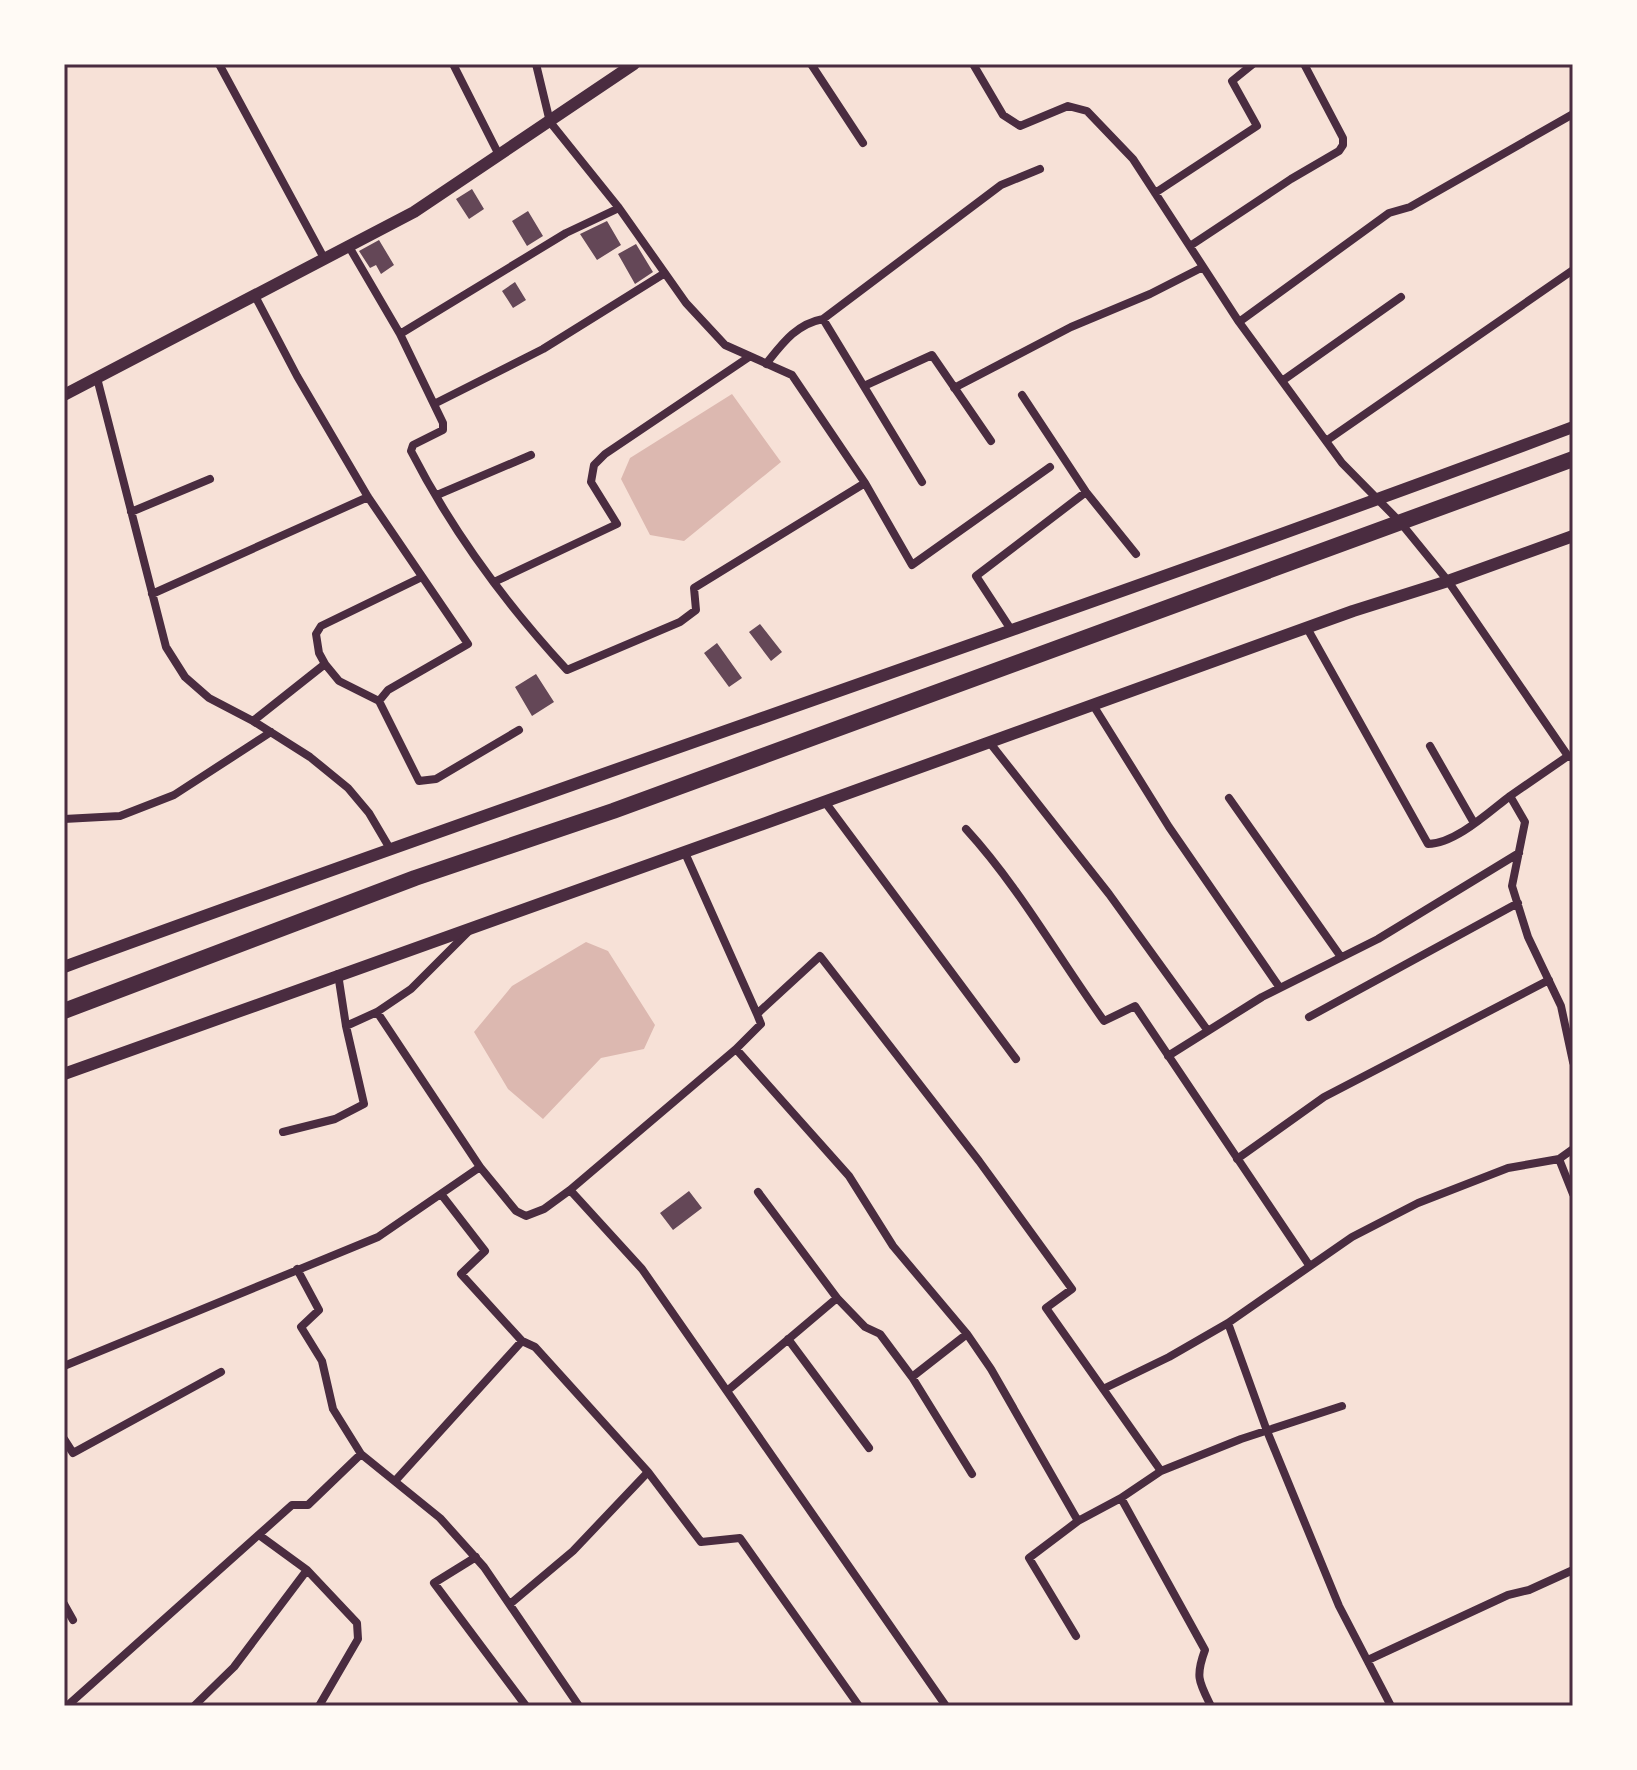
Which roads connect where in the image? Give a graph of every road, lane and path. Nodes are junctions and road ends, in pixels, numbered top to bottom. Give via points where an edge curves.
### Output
1 (219, 64) edge
2 (453, 64) edge
3 (536, 64) edge
4 (634, 64) edge
5 (811, 64) edge
6 (973, 64) edge
7 (1253, 64) edge
8 (1304, 64) edge
9 (1573, 114) edge
10 (550, 122) junction
11 (863, 143) dead end
12 (499, 155) junction
13 (1040, 169) dead end
14 (1155, 193) junction
15 (619, 208) junction
16 (348, 245) junction
17 (1190, 246) junction
18 (324, 258) junction
19 (1203, 267) junction
20 (1573, 270) edge
21 (665, 273) junction
22 (254, 294) junction
23 (1401, 297) dead end
24 (823, 319) junction
25 (1239, 322) junction
26 (400, 334) junction
27 (749, 357) junction
28 (766, 364) junction
29 (97, 378) junction
30 (1282, 381) junction
31 (864, 386) junction
32 (954, 388) junction
33 (64, 395) edge
34 (1022, 395) dead end
35 (434, 404) junction
36 (1573, 427) edge
37 (991, 441) dead end
38 (1326, 441) junction
39 (531, 455) dead end
40 (1573, 459) edge
41 (1050, 467) dead end
42 (210, 479) dead end
43 (922, 482) dead end
44 (865, 483) junction
45 (1086, 492) junction
46 (437, 495) junction
47 (368, 497) junction
48 (1378, 500) junction
49 (131, 512) junction
50 (1400, 522) junction
51 (1573, 536) edge
52 (1136, 554) dead end
53 (422, 577) junction
54 (1448, 581) junction
55 (494, 582) junction
56 (152, 594) junction
57 (1010, 628) junction
58 (1307, 628) junction
59 (325, 664) junction
60 (379, 701) junction
61 (1093, 705) junction
62 (253, 721) junction
63 (519, 730) dead end
64 (271, 732) junction
65 (990, 743) junction
66 (1430, 746) dead end
67 (1570, 757) edge
68 (1510, 796) junction
69 (1229, 798) dead end
70 (825, 802) junction
71 (64, 819) edge
72 (1474, 823) junction
73 (966, 829) dead end
74 (389, 847) junction
75 (685, 853) junction
76 (1519, 853) junction
77 (1518, 903) junction
78 (471, 929) junction
79 (1341, 957) junction
80 (64, 967) edge
81 (338, 974) junction
82 (1549, 980) junction
83 (1280, 988) junction
84 (64, 1011) edge
85 (377, 1012) junction
86 (757, 1014) junction
87 (1309, 1017) dead end
88 (346, 1026) junction
89 (1208, 1031) junction
90 (736, 1049) junction
91 (1168, 1056) junction
92 (1016, 1059) dead end
93 (1573, 1062) edge
94 (64, 1074) edge
95 (283, 1132) dead end
96 (1573, 1149) edge
97 (1237, 1159) junction
98 (1559, 1159) junction
99 (480, 1167) junction
100 (570, 1190) junction
101 (758, 1192) dead end
102 (441, 1194) junction
103 (1573, 1194) edge
104 (1309, 1265) junction
105 (297, 1269) junction
106 (837, 1298) junction
107 (1228, 1323) junction
108 (967, 1334) junction
109 (788, 1339) junction
110 (522, 1341) junction
111 (64, 1366) edge
112 (221, 1372) dead end
113 (912, 1377) junction
114 (1103, 1389) junction
115 (727, 1391) junction
116 (1342, 1406) dead end
117 (1267, 1431) junction
118 (64, 1439) edge
119 (869, 1448) dead end
120 (361, 1454) junction
121 (1161, 1471) junction
122 (648, 1472) junction
123 (972, 1474) dead end
124 (395, 1481) junction
125 (1121, 1498) junction
126 (1078, 1521) junction
127 (259, 1535) junction
128 (476, 1557) junction
129 (307, 1570) junction
130 (1573, 1570) edge
131 (64, 1604) edge
132 (510, 1604) junction
133 (73, 1620) dead end
134 (1076, 1636) dead end
135 (1368, 1660) junction
136 (67, 1706) edge
137 (194, 1706) edge
138 (319, 1706) edge
139 (526, 1706) edge
140 (579, 1706) edge
141 (859, 1706) edge
142 (946, 1706) edge
143 (1211, 1706) edge
144 (1391, 1706) edge

1 - 18 street
2 - 12 street
3 - 10 street
4 - 10 street
5 - 11 street
6 - 14 street via 1003,115 1020,126 1068,106 1087,111 1133,159
7 - 14 street via 1232,81 1257,126
8 - 17 street via 1343,145
9 - 25 street via 1410,207 1389,213
10 - 12 street
10 - 15 street
12 - 16 street via 414,212
13 - 24 street via 1001,185
14 - 17 street
15 - 21 street
15 - 26 street via 566,233
16 - 18 street
16 - 26 street
17 - 19 street
18 - 22 street
19 - 25 street
19 - 32 street
20 - 38 street
21 - 27 street via 725,345
21 - 35 street via 543,349
22 - 29 street
22 - 47 street
23 - 30 street
24 - 28 street via 809,321 789,335
24 - 31 street
25 - 30 street
26 - 35 street
27 - 28 street
27 - 55 street via 594,465 591,482 617,524
28 - 44 street via 792,375
29 - 33 street
29 - 49 street
30 - 38 street
31 - 32 street via 932,355
31 - 43 street
32 - 37 street
34 - 45 street
35 - 46 street via 443,430 411,451
36 - 48 street
38 - 48 street
39 - 46 street
40 - 50 highway
41 - 44 street via 912,565
42 - 49 street
44 - 55 street via 694,588 696,610 680,622 567,670
45 - 52 street
45 - 57 street via 976,576
46 - 55 street
47 - 53 street
47 - 56 street
48 - 50 street
48 - 57 street
49 - 56 street
50 - 54 street
50 - 84 highway via 613,811 415,878
51 - 54 street
53 - 59 street via 321,626 316,634
53 - 60 street via 468,644 388,690
54 - 58 street
54 - 67 street
56 - 62 street via 166,647 185,677 209,698
57 - 74 street
58 - 61 street
58 - 72 street via 1428,844 1440,844
59 - 60 street via 339,681
59 - 62 street
60 - 63 street via 419,781 436,779
61 - 65 street
61 - 83 street
62 - 64 street
64 - 71 street via 174,795 120,816
64 - 74 street via 348,788
65 - 70 street
65 - 89 street
66 - 72 street
67 - 68 street
68 - 72 street
68 - 76 street via 1525,822
69 - 79 street
70 - 75 street
70 - 92 street
73 - 91 street via 997,863 1104,1021 1135,1006
74 - 80 street
75 - 78 street
75 - 86 street
76 - 77 street via 1512,886
76 - 79 street
77 - 82 street
77 - 87 street
78 - 81 street
78 - 85 street via 411,989
79 - 83 street
81 - 88 street
81 - 94 street
82 - 93 street via 1561,1006
82 - 97 street via 1324,1097
83 - 89 street
85 - 88 street
85 - 99 street
86 - 90 street via 761,1024
86 - 114 street via 820,956 1072,1289 1046,1308
88 - 95 street via 364,1104 335,1119
89 - 91 street
90 - 100 street
90 - 108 street via 849,1176 893,1246
91 - 97 street
96 - 98 street
97 - 104 street
98 - 103 street
98 - 104 street via 1508,1168 1418,1203
99 - 100 street via 526,1216
99 - 102 street
100 - 115 street via 642,1269
101 - 106 street
102 - 105 street via 378,1237
102 - 110 street via 485,1251 461,1274
104 - 107 street
105 - 111 street
105 - 120 street via 319,1310 301,1327 322,1361 333,1409
106 - 109 street
106 - 113 street via 865,1327 880,1334
107 - 114 street
107 - 117 street
108 - 113 street
108 - 126 street
109 - 115 street
109 - 119 street
110 - 122 street via 535,1347
110 - 124 street
112 - 118 street via 73,1453
113 - 123 street
114 - 121 street
115 - 142 street
116 - 117 street
117 - 121 street
117 - 135 street via 1339,1606
120 - 124 street
120 - 127 street via 308,1505 292,1505
121 - 125 street
122 - 132 street via 573,1551
122 - 141 street via 701,1542 740,1538
124 - 128 street
125 - 126 street
125 - 143 street via 1205,1650 1198,1680
126 - 134 street via 1029,1558
127 - 129 street
127 - 136 street
128 - 132 street
128 - 139 street via 434,1583
129 - 137 street via 234,1667
129 - 138 street via 357,1623 358,1639
130 - 135 street
131 - 133 street
132 - 140 street
135 - 144 street

